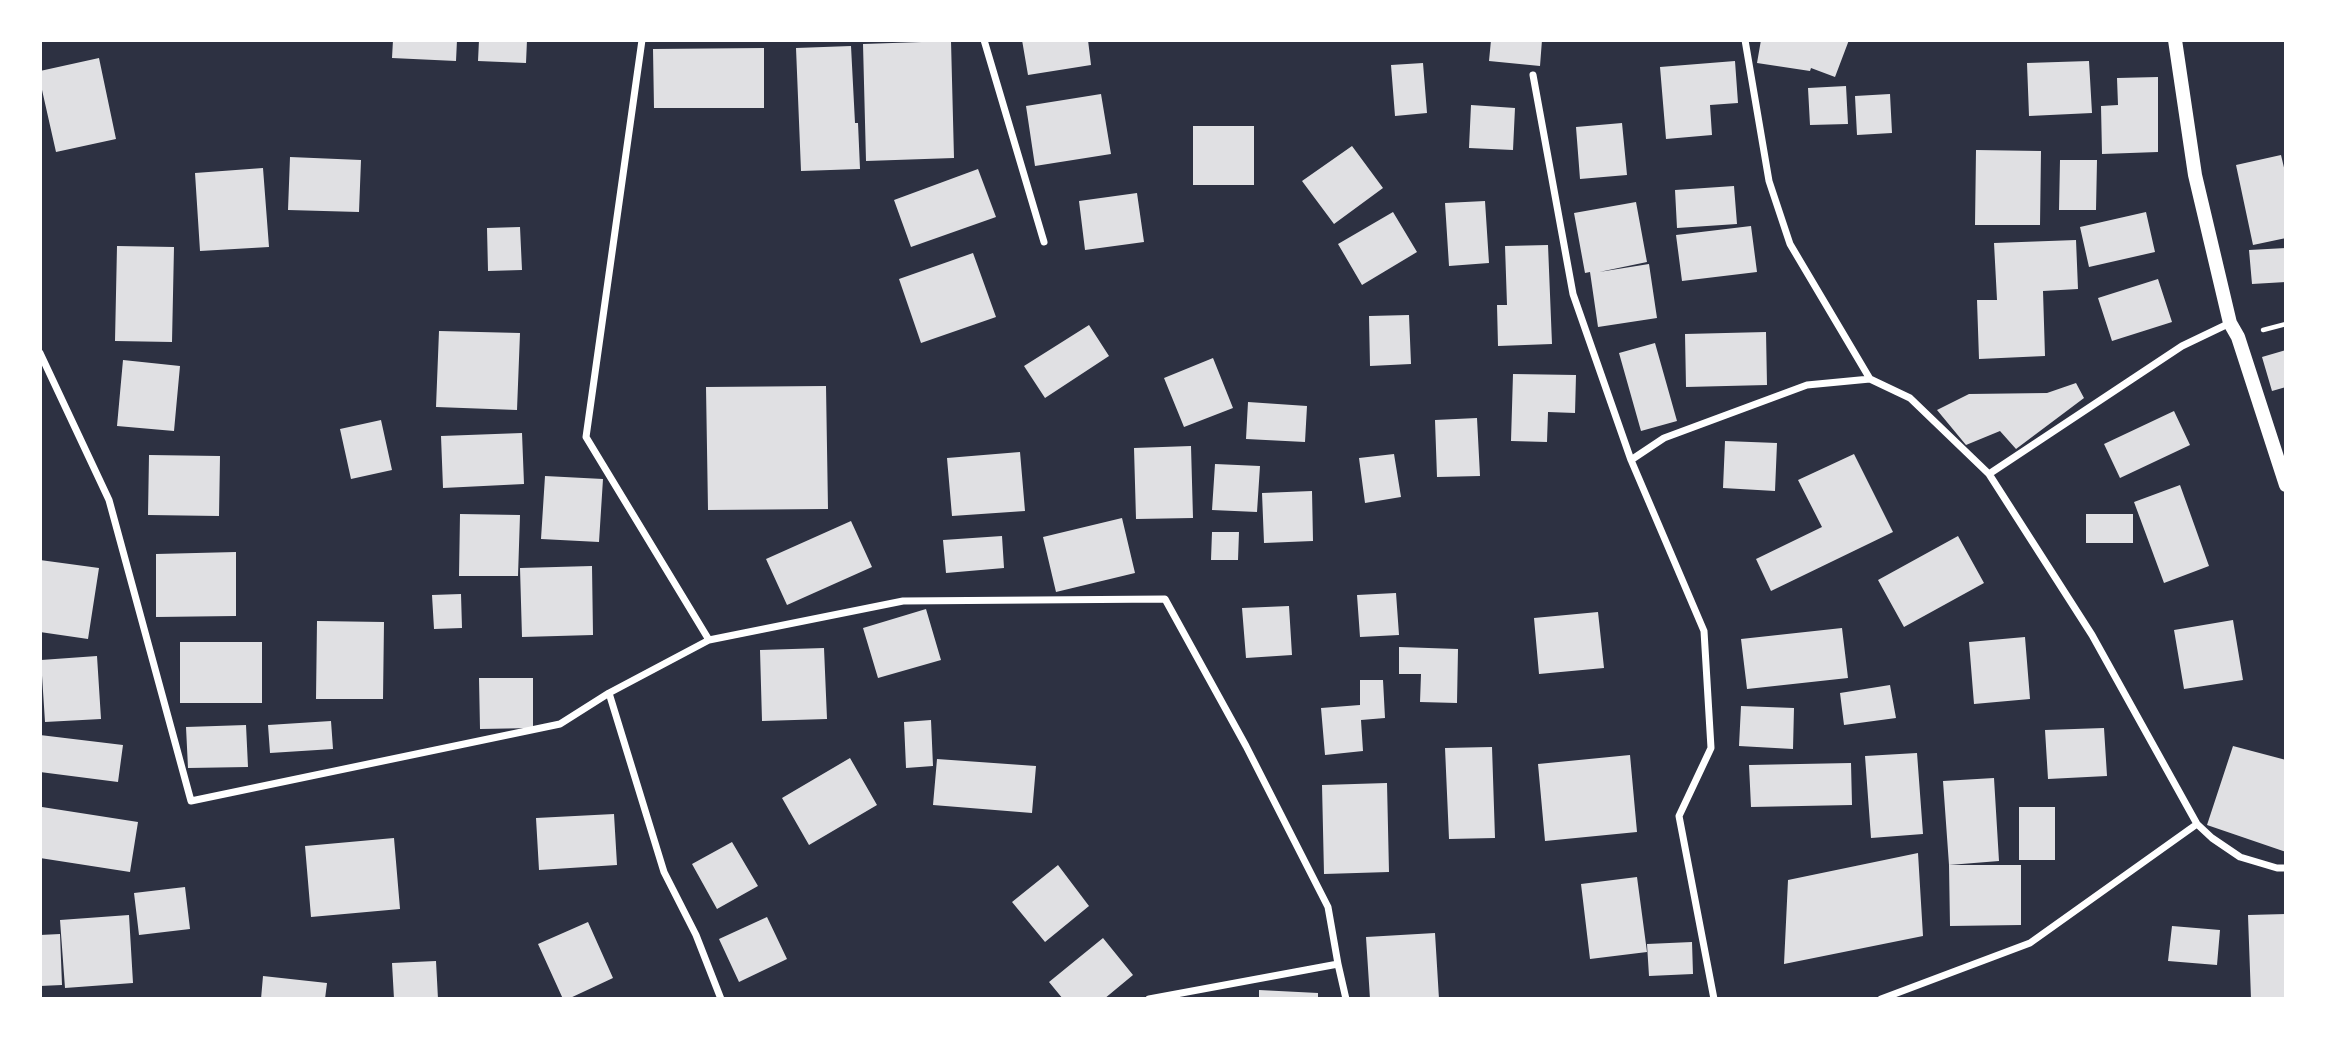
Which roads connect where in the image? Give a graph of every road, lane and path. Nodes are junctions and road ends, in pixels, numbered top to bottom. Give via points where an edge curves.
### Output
1 (642, 40) edge
2 (984, 40) edge
3 (1745, 40) edge
4 (2175, 40) edge
5 (1533, 75) dead end
6 (1044, 242) dead end
7 (2230, 323) junction
8 (40, 353) edge
9 (1870, 379) junction
10 (1631, 460) junction
11 (1989, 474) junction
12 (2286, 485) edge
13 (709, 640) junction
14 (609, 693) junction
15 (2197, 824) junction
16 (2286, 868) edge
17 (1338, 964) junction
18 (720, 999) edge
19 (1149, 999) edge
20 (1346, 999) edge
21 (1714, 999) edge
22 (1881, 999) edge

1 - 13 street via 586,437
2 - 6 street
3 - 9 street via 1769,181 1790,244
4 - 7 main road via 2195,175
5 - 10 street via 1573,294
7 - 11 street via 2182,345
7 - 12 main road
8 - 14 street via 109,500 191,801 560,724
9 - 10 street via 1807,385 1664,438
9 - 11 street via 1910,398
10 - 21 street via 1704,631 1711,748 1679,816
11 - 15 street via 2092,635
13 - 14 street
13 - 17 street via 903,601 1165,599 1328,907
14 - 18 street via 664,872 696,935
15 - 16 street via 2240,857
15 - 22 street via 2030,943
17 - 19 street
17 - 20 street

